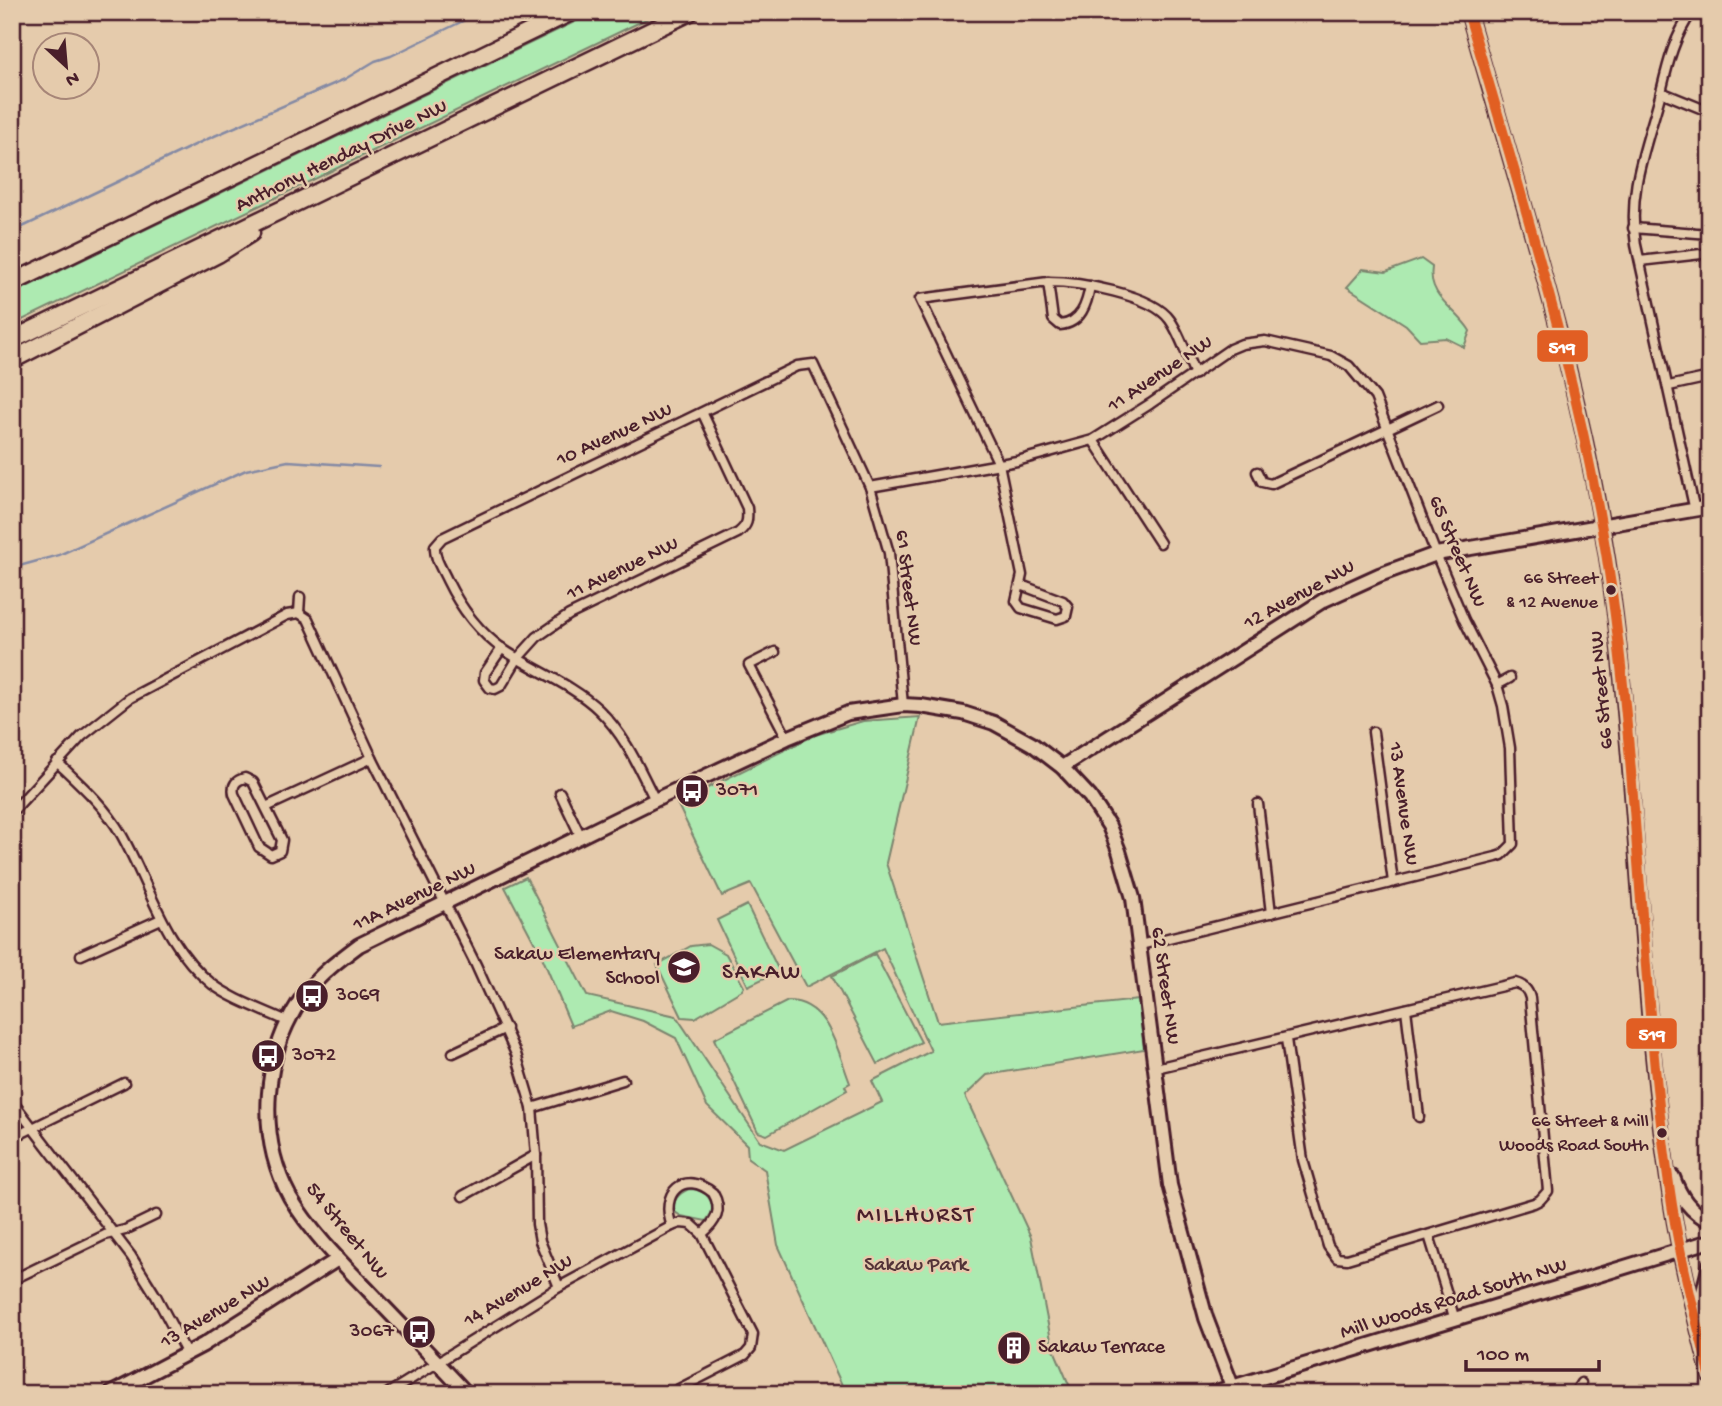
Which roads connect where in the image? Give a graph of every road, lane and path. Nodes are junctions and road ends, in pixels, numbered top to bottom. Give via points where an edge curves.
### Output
1 (572, 12) edge
2 (690, 12) edge
3 (1468, 12) edge
4 (1692, 12) edge
5 (1661, 92) junction
6 (1710, 112) edge
7 (306, 198) junction
8 (1633, 228) junction
9 (1710, 234) edge
10 (1710, 253) edge
11 (1640, 261) junction
12 (1048, 282) junction
13 (12, 283) edge
14 (1090, 286) junction
15 (12, 340) edge
16 (1331, 356) joint
17 (12, 360) edge
18 (813, 364) joint
19 (1195, 374) junction
20 (1710, 377) edge
21 (1669, 386) junction
22 (1438, 405) dead end
23 (703, 414) junction
24 (1388, 429) junction
25 (1093, 440) junction
26 (999, 464) junction
27 (1257, 472) dead end
28 (870, 487) junction
29 (1710, 507) edge
30 (1695, 511) junction
31 (1602, 526) junction
32 (1160, 543) dead end
33 (1436, 554) junction
34 (1021, 585) junction
35 (300, 597) dead end
36 (299, 613) junction
37 (502, 648) junction
38 (775, 652) dead end
39 (518, 659) junction
40 (1510, 678) dead end
41 (1497, 685) junction
42 (903, 705) junction
43 (1373, 732) dead end
44 (787, 738) junction
45 (372, 758) junction
46 (57, 761) junction
47 (1062, 767) junction
48 (561, 793) dead end
49 (655, 800) junction
50 (1258, 804) dead end
51 (266, 807) junction
52 (12, 812) edge
53 (581, 837) junction
54 (1509, 850) joint
55 (1393, 883) junction
56 (445, 903) junction
57 (1271, 914) junction
58 (161, 919) junction
59 (1140, 946) junction
60 (81, 955) dead end
61 (1406, 1009) junction
62 (289, 1022) junction
63 (506, 1028) junction
64 (1286, 1039) junction
65 (453, 1053) dead end
66 (1156, 1068) junction
67 (623, 1080) dead end
68 (124, 1083) dead end
69 (12, 1101) edge
70 (531, 1108) junction
71 (1419, 1117) dead end
72 (33, 1128) junction
73 (12, 1139) edge
74 (1664, 1144) junction
75 (536, 1155) junction
76 (463, 1196) dead end
77 (156, 1215) dead end
78 (1710, 1221) edge
79 (676, 1225) junction
80 (114, 1233) junction
81 (702, 1234) junction
82 (1429, 1235) junction
83 (1710, 1241) edge
84 (1681, 1251) junction
85 (338, 1259) junction
86 (1710, 1265) edge
87 (12, 1280) edge
88 (559, 1287) junction
89 (1455, 1320) junction
90 (1710, 1335) edge
91 (187, 1354) junction
92 (438, 1362) junction
93 (1709, 1368) edge
94 (1581, 1383) dead end
95 (1233, 1390) edge
96 (113, 1393) edge
97 (387, 1394) edge
98 (467, 1394) edge
99 (669, 1394) edge
100 (1209, 1394) edge
101 (1574, 1394) edge

1 - 13 highway, Anthony Henday Drive NW
2 - 7 highway, Anthony Henday Drive NW
3 - 31 street, 66 Street NW via 1560,330
4 - 5 street via 1682,26
5 - 6 street
5 - 8 street via 1636,178
7 - 15 highway, Anthony Henday Drive NW
7 - 17 highway via 218,254
8 - 9 street
8 - 11 street
10 - 11 street
11 - 21 street
12 - 14 street
12 - 14 street via 1053,318 1060,325 1083,311
12 - 26 street via 920,299
14 - 19 street via 1149,302 1168,317
16 - 19 street, 11 Avenue NW via 1265,341 1230,349
16 - 24 street, 65 Street NW via 1349,366 1367,386
18 - 23 street, 10 Avenue NW via 797,366
18 - 28 street, 61 Street NW
19 - 25 street, 11 Avenue NW
20 - 21 street
21 - 30 street
22 - 24 street
23 - 37 street, 10 Avenue NW via 442,538 435,546 436,558 463,609
23 - 39 street, 11 Avenue NW via 747,508 748,521 738,533 569,615 537,637
24 - 27 street via 1271,484 1262,482
24 - 33 street, 65 Street NW
25 - 26 street, 11 Avenue NW
25 - 32 street
26 - 28 street, 11 Avenue NW
26 - 34 street
28 - 42 street, 61 Street NW via 889,553
29 - 30 street, 12 Avenue NW
30 - 31 street, 12 Avenue NW
31 - 33 street, 12 Avenue NW
31 - 74 street, 66 Street NW via 1615,615
33 - 41 street, 65 Street NW
33 - 47 street, 12 Avenue NW via 1324,600
34 - 34 street via 1016,598 1021,608 1057,620 1066,615 1068,607 1063,601
35 - 36 street
36 - 45 street via 308,619
36 - 46 street via 287,615 130,698
37 - 39 street
37 - 39 street, 11 Avenue NW via 485,673 490,688 500,686
38 - 44 street via 749,665
39 - 49 street via 584,697 602,713 626,742
40 - 41 street
41 - 54 street, 65 Street NW via 1510,748 1515,834
42 - 44 street, 11A Avenue NW via 848,713
42 - 47 street, 62 Street NW via 942,709 994,723
43 - 55 street, 13 Avenue NW
44 - 49 street, 11A Avenue NW
45 - 51 street
45 - 56 street
46 - 52 street
46 - 58 street via 115,823
47 - 59 street, 62 Street NW via 1109,826 1133,898
48 - 53 street
49 - 53 street, 11A Avenue NW
50 - 57 street
51 - 51 street via 253,782 245,778 235,783 234,794 259,847 271,855 280,851 282,840
53 - 56 street, 11A Avenue NW
54 - 55 street, 13 Avenue NW
55 - 57 street, 13 Avenue NW
56 - 62 street, 11A Avenue NW via 359,945 316,982
56 - 63 street
57 - 59 street, 13 Avenue NW
58 - 60 street
58 - 62 street via 194,967 211,983 227,995
59 - 66 street, 62 Street NW
61 - 64 street
61 - 71 street
61 - 82 street via 1515,983 1524,987 1530,998 1549,1186 1534,1203
62 - 85 street, 54 Street NW via 269,1093 274,1155 291,1197
63 - 65 street
63 - 70 street
64 - 66 street
64 - 82 street via 1303,1160 1328,1246 1337,1258 1347,1259
66 - 95 street, 62 Street NW via 1170,1185 1206,1318
67 - 70 street
68 - 72 street
69 - 72 street
70 - 75 street
72 - 73 street
72 - 80 street
74 - 78 street via 1679,1192 1695,1212
74 - 84 street, 66 Street NW
75 - 76 street
75 - 88 street via 537,1224
77 - 80 street
79 - 81 street via 691,1224
79 - 81 street via 667,1212 670,1195 694,1184 709,1190 718,1204 716,1218
79 - 88 street, 14 Avenue NW
80 - 87 street
80 - 91 street
81 - 99 street via 753,1342 745,1355
82 - 89 street
83 - 84 street, Mill Woods Road South NW
84 - 89 street, Mill Woods Road South NW
84 - 93 street, 66 Street NW
85 - 91 street, 13 Avenue NW
85 - 92 street, 54 Street NW
86 - 90 street via 1702,1296
88 - 92 street, 14 Avenue NW
89 - 95 street, Mill Woods Road South NW
91 - 96 street, 13 Avenue NW
92 - 97 street, 14 Avenue NW
92 - 98 street, 54 Street NW
94 - 101 street
95 - 100 street, Mill Woods Road South NW

